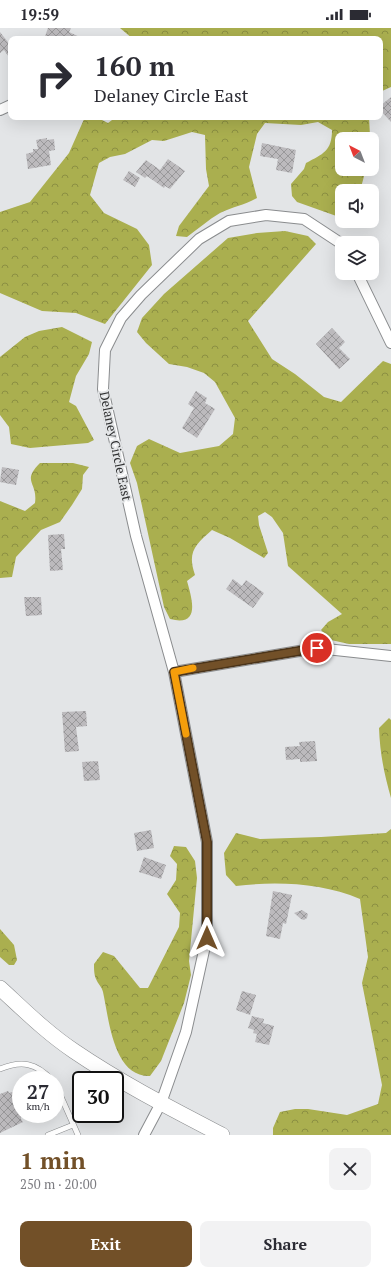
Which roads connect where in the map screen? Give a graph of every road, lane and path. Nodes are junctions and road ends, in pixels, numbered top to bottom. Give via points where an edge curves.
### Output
1 (335, 239) edge
2 (360, 280) edge
3 (391, 343) edge
4 (391, 656) edge
5 (174, 672) junction
6 (0, 988) edge
7 (0, 1069) edge
8 (44, 1071) edge
9 (161, 1103) junction
10 (64, 1104) edge
11 (73, 1125) junction
12 (48, 1135) edge
13 (78, 1135) edge
14 (144, 1135) edge
15 (222, 1135) edge

1 - 5 street, Delaney Circle East via 304,219 266,215 229,222 199,239 141,295 121,318 105,350 103,389 136,536
2 - 3 street
4 - 5 street via 317,648
5 - 9 street, Delaney Circle East via 207,842 207,938 186,1032
6 - 9 street via 74,1051
7 - 8 lane via 24,1063
9 - 14 street, Delaney Circle East
9 - 15 street
10 - 11 lane
11 - 12 lane
11 - 13 lane

